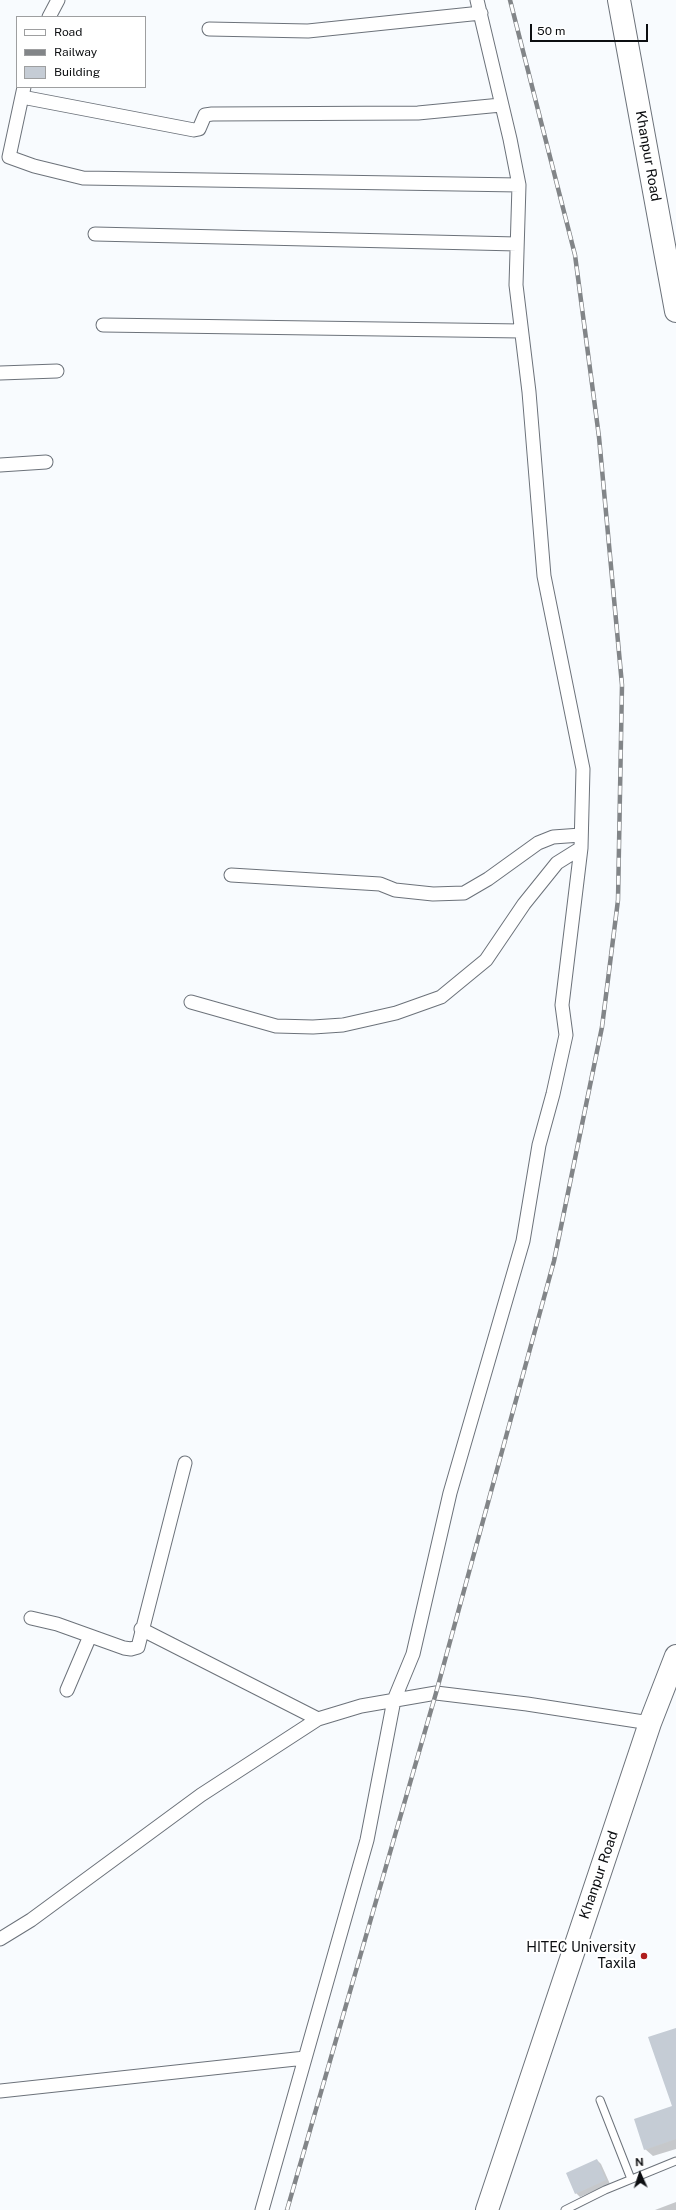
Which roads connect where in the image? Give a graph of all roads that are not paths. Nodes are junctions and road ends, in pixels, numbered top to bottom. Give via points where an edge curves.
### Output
1 (58, 0) edge
2 (478, 0) edge
3 (619, 0) edge
4 (481, 13) junction
5 (50, 16) edge
6 (209, 29) dead end
7 (23, 92) edge
8 (501, 105) junction
9 (519, 185) junction
10 (95, 234) dead end
11 (517, 244) junction
12 (676, 311) edge
13 (103, 325) dead end
14 (521, 331) junction
15 (57, 371) dead end
16 (0, 373) edge
17 (46, 462) dead end
18 (0, 465) edge
19 (581, 841) junction
20 (231, 875) dead end
21 (191, 1002) dead end
22 (185, 1463) dead end
23 (30, 1618) dead end
24 (141, 1629) junction
25 (90, 1636) junction
26 (676, 1656) edge
27 (67, 1690) dead end
28 (394, 1700) junction
29 (318, 1719) junction
30 (650, 1723) junction
31 (0, 1939) edge
32 (306, 2058) junction
33 (0, 2091) edge
34 (600, 2100) dead end
35 (676, 2161) edge
36 (631, 2179) junction
37 (262, 2210) edge
38 (487, 2210) edge
39 (565, 2210) edge

1 - 5 street
2 - 4 street
3 - 12 highway, Khanpur Road
4 - 6 street via 308,31
4 - 8 street
7 - 8 street via 194,130 198,129 205,115 212,114 418,113
7 - 9 street via 9,156 34,166 83,178
8 - 9 street
9 - 11 street
10 - 11 street
11 - 14 street via 516,285
13 - 14 street
14 - 19 street via 529,392 544,576 583,769
15 - 16 street
17 - 18 street
19 - 20 street via 553,837 538,843 464,893 433,894 395,890 380,884
19 - 21 street via 557,863 524,904 486,960 441,997 396,1013 343,1025 313,1027 276,1026
19 - 28 street via 562,1005 566,1035 539,1145 523,1242 450,1492 413,1654
22 - 24 street
23 - 25 street via 57,1624
24 - 25 street via 138,1647 135,1649 124,1648
24 - 29 street
25 - 27 street
26 - 30 highway, Khanpur Road
28 - 29 street
28 - 30 street via 436,1693
28 - 32 street via 367,1840
29 - 31 street via 201,1795 31,1920
30 - 38 highway, Khanpur Road
32 - 33 street
32 - 37 street
34 - 36 lane
35 - 36 lane
36 - 39 lane

